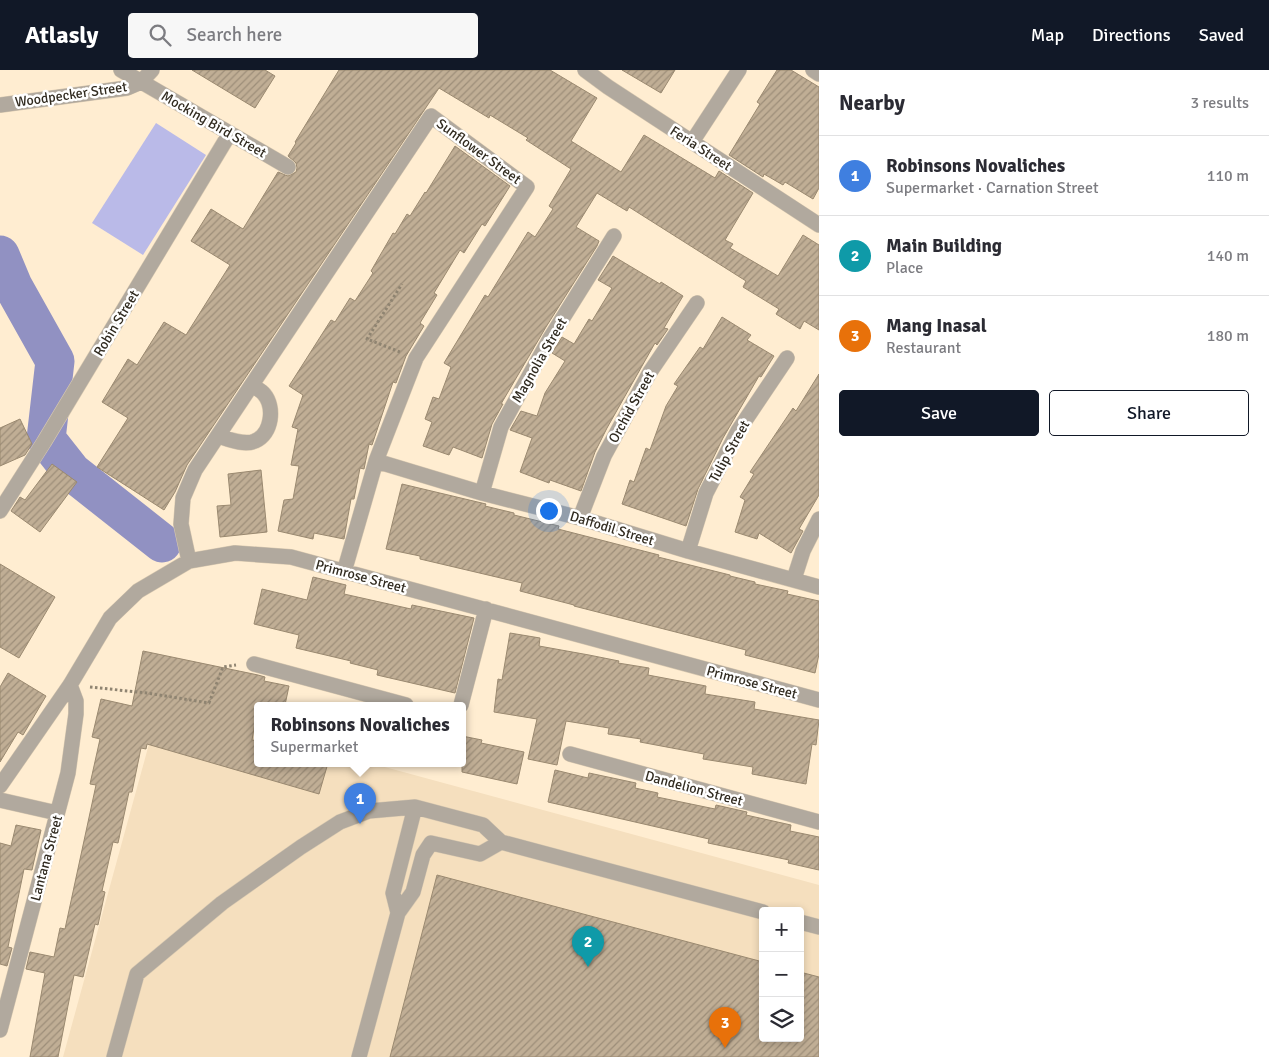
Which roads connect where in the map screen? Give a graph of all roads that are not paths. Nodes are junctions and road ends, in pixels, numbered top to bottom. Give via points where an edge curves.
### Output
1 (121, 70) edge
2 (152, 70) edge
3 (584, 70) edge
4 (739, 70) edge
5 (813, 70) edge
6 (819, 74) edge
7 (141, 82) junction
8 (0, 104) edge
9 (230, 133) junction
10 (692, 142) junction
11 (288, 167) dead end
12 (819, 225) edge
13 (614, 236) dead end
14 (697, 303) dead end
15 (788, 358) dead end
16 (252, 385) junction
17 (218, 436) junction
18 (376, 461) junction
19 (482, 493) junction
20 (0, 511) edge
21 (580, 518) junction
22 (819, 519) edge
23 (688, 551) junction
24 (190, 561) junction
25 (344, 572) junction
26 (794, 579) junction
27 (819, 587) edge
28 (486, 609) junction
29 (254, 664) road end
30 (70, 685) junction
31 (819, 700) edge
32 (395, 702) edge
33 (462, 702) edge
34 (570, 754) dead end
35 (0, 786) edge
36 (0, 800) edge
37 (415, 808) junction
38 (57, 813) junction
39 (819, 822) edge
40 (501, 842) junction
41 (759, 911) edge
42 (398, 913) junction
43 (804, 923) edge
44 (819, 927) edge
45 (0, 1030) edge
46 (114, 1057) edge
47 (359, 1057) edge

1 - 7 street, Mocking Bird Street
2 - 7 street
3 - 10 street, Feria Street
4 - 10 street
5 - 6 street
7 - 8 street, Woodpecker Street via 127,88
7 - 9 street, Mocking Bird Street
9 - 11 street, Mocking Bird Street
9 - 20 street, Robin Street
10 - 12 street, Feria Street
13 - 19 street, Magnolia Street via 549,340 501,427
14 - 21 street, Orchid Street via 628,410 604,456
15 - 23 street, Tulip Street via 738,431 706,493
16 - 17 street, Sunflower Street
16 - 17 street via 264,394 270,405 266,432 255,442 238,442
16 - 18 street, Sunflower Street via 431,116 528,187 416,358
17 - 24 street, Sunflower Street via 195,470 183,498 181,524
18 - 19 street, Daffodil Street
18 - 25 street, Sunflower Street
19 - 21 street, Daffodil Street
21 - 23 street, Daffodil Street
22 - 26 street
23 - 26 street, Daffodil Street
24 - 25 street, Primrose Street via 235,552 291,557
24 - 30 street, Primrose Street via 138,590 110,618
25 - 28 street, Primrose Street
26 - 27 street, Daffodil Street
28 - 31 street, Primrose Street
28 - 33 street
29 - 32 street
30 - 35 street, Primrose Street
30 - 38 street, Lantana Street via 76,701 76,714 68,773
34 - 39 street, Dandelion Street
36 - 38 street
37 - 40 street via 483,825
37 - 42 street via 393,893
37 - 46 street via 369,811 340,822 214,909 137,974
38 - 45 street, Lantana Street
40 - 41 street
40 - 42 street via 480,854 431,842 423,856 413,892
42 - 47 street
43 - 44 street

